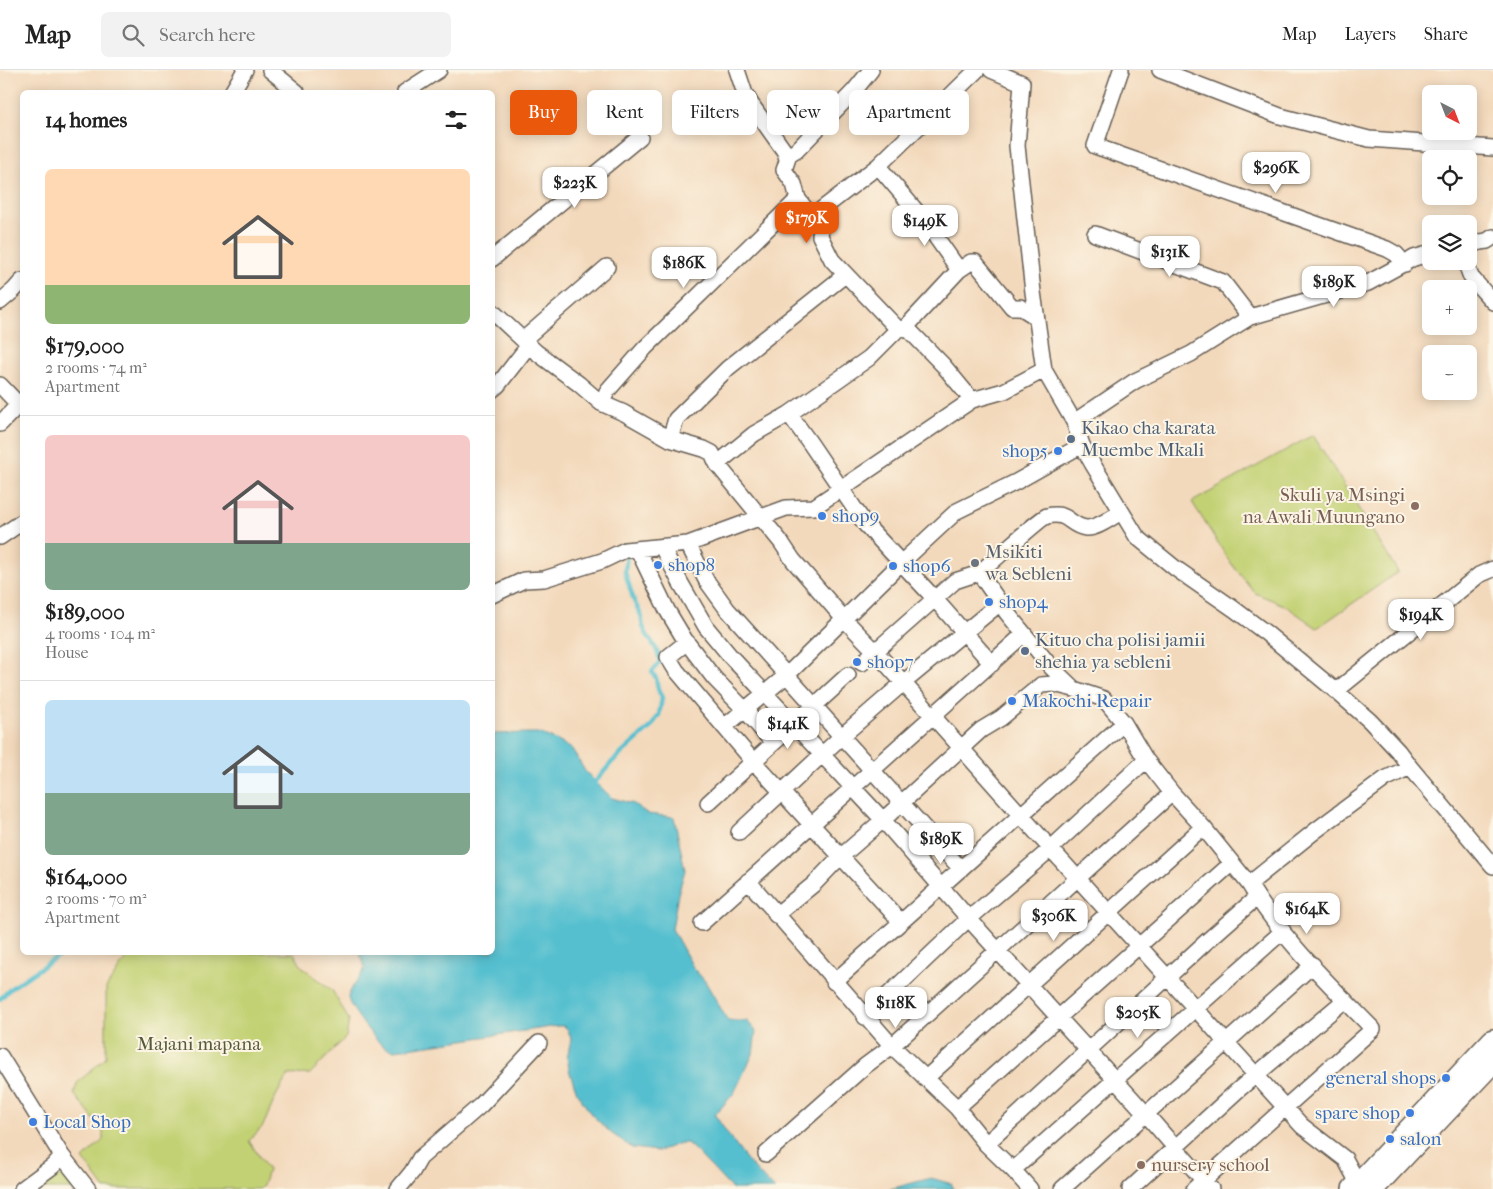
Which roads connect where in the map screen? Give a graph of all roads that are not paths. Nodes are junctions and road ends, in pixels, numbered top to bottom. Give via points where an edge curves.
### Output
1 (270, 70) edge
2 (439, 70) edge
3 (737, 70) edge
4 (871, 70) edge
5 (976, 70) edge
6 (991, 70) edge
7 (1121, 70) edge
8 (1160, 70) edge
9 (239, 72) edge
10 (1024, 77) edge
11 (233, 90) edge
12 (294, 90) edge
13 (408, 90) edge
14 (640, 137) dead end
15 (1493, 148) edge
16 (787, 159) junction
17 (878, 166) junction
18 (798, 199) junction
19 (812, 216) junction
20 (1095, 234) dead end
21 (1493, 237) edge
22 (1477, 243) edge
23 (1422, 255) edge
24 (495, 257) edge
25 (1405, 264) junction
26 (607, 267) dead end
27 (959, 270) junction
28 (1468, 270) edge
29 (845, 274) junction
30 (20, 283) edge
31 (0, 302) edge
32 (1493, 302) edge
33 (495, 313) edge
34 (1036, 317) junction
35 (1250, 317) junction
36 (902, 328) junction
37 (526, 342) junction
38 (1044, 370) junction
39 (0, 385) edge
40 (495, 388) edge
41 (972, 400) junction
42 (20, 403) edge
43 (601, 403) junction
44 (20, 407) edge
45 (788, 414) junction
46 (1074, 422) junction
47 (0, 424) edge
48 (670, 439) junction
49 (1082, 444) junction
50 (717, 464) junction
51 (841, 490) junction
52 (1121, 512) junction
53 (760, 516) junction
54 (20, 523) edge
55 (0, 537) edge
56 (688, 544) junction
57 (662, 547) junction
58 (638, 550) junction
59 (902, 563) junction
60 (1493, 569) edge
61 (979, 573) junction
62 (495, 594) edge
63 (934, 598) junction
64 (1000, 603) junction
65 (844, 619) junction
66 (964, 632) junction
67 (1024, 634) junction
68 (687, 642) junction
69 (875, 651) junction
70 (862, 663) dead end
71 (992, 664) junction
72 (787, 675) junction
73 (848, 675) dead end
74 (904, 683) junction
75 (1074, 689) junction
76 (1336, 691) junction
77 (765, 693) junction
78 (815, 705) junction
79 (745, 710) junction
80 (933, 716) junction
81 (1124, 723) junction
82 (794, 724) junction
83 (724, 727) junction
84 (842, 736) junction
85 (773, 743) junction
86 (961, 748) junction
87 (822, 755) junction
88 (1146, 760) junction
89 (753, 761) junction
90 (1410, 768) junction
91 (872, 770) junction
92 (852, 788) junction
93 (783, 793) junction
94 (1172, 793) junction
95 (901, 802) junction
96 (708, 803) dead end
97 (1021, 815) junction
98 (883, 820) junction
99 (812, 824) junction
100 (1204, 827) junction
101 (739, 832) dead end
102 (1051, 849) junction
103 (841, 856) junction
104 (1232, 863) junction
105 (1493, 866) edge
106 (961, 869) junction
107 (1078, 878) junction
108 (748, 881) junction
109 (940, 887) junction
110 (1253, 891) junction
111 (1109, 912) junction
112 (776, 915) junction
113 (969, 919) junction
114 (901, 922) junction
115 (702, 923) dead end
116 (1283, 931) junction
117 (1139, 946) junction
118 (998, 950) junction
119 (1313, 965) junction
120 (1167, 976) junction
121 (834, 982) junction
122 (1028, 985) junction
123 (1345, 1000) junction
124 (1196, 1008) junction
125 (865, 1017) junction
126 (1058, 1017) junction
127 (1493, 1040) edge
128 (539, 1043) dead end
129 (1225, 1043) junction
130 (892, 1046) junction
131 (1087, 1050) junction
132 (0, 1056) edge
133 (1493, 1062) edge
134 (1255, 1075) junction
135 (925, 1079) junction
136 (1114, 1080) junction
137 (957, 1108) junction
138 (1285, 1108) junction
139 (1146, 1114) junction
140 (986, 1144) junction
141 (1175, 1148) junction
142 (766, 1154) dead end
143 (62, 1156) junction
144 (1014, 1170) junction
145 (1203, 1186) edge
146 (1362, 1188) edge
147 (22, 1189) edge
148 (88, 1189) edge
149 (398, 1189) edge
150 (1030, 1189) edge
151 (1062, 1189) edge
152 (1130, 1189) edge

1 - 12 street
2 - 13 street
3 - 16 street via 745,94
4 - 16 street
5 - 17 street
6 - 10 street
7 - 25 street via 1095,146 1387,249
8 - 15 street via 1280,116 1369,139
9 - 11 street
10 - 34 street via 1017,146
14 - 24 street
16 - 18 street via 784,170 794,184
17 - 19 street
17 - 27 street via 924,220
18 - 19 street
18 - 43 street via 645,348 608,390
19 - 29 street via 821,229 820,236 832,260
20 - 35 street via 1223,282
21 - 22 street
23 - 25 street
25 - 35 street via 1368,283
26 - 37 street
27 - 34 street via 975,262 1012,307 1020,307
27 - 36 street
28 - 32 street
29 - 36 street
29 - 48 street via 728,368 676,419
30 - 31 street
33 - 37 street
34 - 38 street
35 - 46 street via 1191,354 1135,381
36 - 41 street via 937,358
36 - 45 street via 869,358
37 - 40 street
37 - 43 street
38 - 41 street via 1004,391
38 - 46 street
39 - 42 street
41 - 51 street
43 - 48 street
44 - 47 street
45 - 50 street via 754,434
45 - 51 street
46 - 49 street
48 - 50 street via 712,453
49 - 52 street
49 - 59 street via 958,511
50 - 53 street
51 - 53 street via 814,507 786,508
51 - 59 street via 865,524
52 - 61 street via 1088,528 1064,515 1045,516
52 - 76 street via 1137,537 1250,621
53 - 56 street
53 - 65 street
54 - 55 street
56 - 57 street
56 - 72 street via 706,580 727,609
57 - 58 street
57 - 77 street via 706,627
58 - 62 street via 625,550 602,561 544,579 524,580
58 - 68 street via 666,610
59 - 63 street
59 - 65 street
60 - 76 street via 1479,574
61 - 63 street via 955,581
61 - 64 street
63 - 66 street
63 - 69 street
64 - 66 street
64 - 67 street
65 - 69 street
65 - 72 street
66 - 71 street
66 - 74 street
67 - 71 street
67 - 75 street
68 - 79 street via 714,678
68 - 83 street via 668,657
69 - 70 street
69 - 74 street
71 - 80 street
72 - 77 street
72 - 78 street
73 - 78 street
74 - 80 street
74 - 84 street
75 - 81 street via 1104,699
75 - 86 street via 1041,684
76 - 90 street via 1370,721
77 - 79 street
77 - 82 street
78 - 82 street
78 - 84 street
79 - 83 street
79 - 85 street
80 - 86 street
80 - 91 street
81 - 88 street
81 - 97 street
82 - 85 street
82 - 87 street
83 - 89 street
84 - 87 street
84 - 91 street
85 - 89 street
86 - 95 street
86 - 97 street
87 - 92 street
87 - 93 street
88 - 94 street
88 - 102 street
89 - 93 street
89 - 96 street
90 - 105 street
90 - 110 street via 1384,779 1315,831
91 - 92 street
91 - 95 street
92 - 98 street
92 - 99 street
93 - 99 street
93 - 101 street
94 - 100 street
94 - 107 street
95 - 98 street
95 - 106 street
97 - 102 street
97 - 106 street
98 - 103 street
98 - 109 street
99 - 103 street
99 - 108 street
100 - 104 street
100 - 111 street
102 - 107 street
102 - 113 street
103 - 112 street via 814,884
103 - 114 street
104 - 110 street
104 - 117 street
106 - 109 street
107 - 111 street
107 - 118 street
108 - 112 street
108 - 115 street
109 - 113 street
109 - 114 street
110 - 116 street
110 - 120 street
111 - 117 street
111 - 122 street
112 - 121 street
113 - 118 street
113 - 125 street
114 - 121 street
116 - 119 street
116 - 124 street
117 - 120 street
117 - 126 street
118 - 122 street
118 - 130 street
119 - 123 street
119 - 129 street
120 - 124 street
120 - 131 street
121 - 125 street
122 - 126 street
122 - 135 street
123 - 134 street
123 - 138 street via 1373,1029
124 - 129 street
124 - 136 street
125 - 130 street
126 - 131 street
126 - 137 street
127 - 146 main road
128 - 149 street via 482,1105 420,1158
129 - 134 street
129 - 139 street
130 - 135 street
130 - 142 street
131 - 136 street
131 - 140 street
132 - 143 street
133 - 146 main road
134 - 138 street
134 - 141 street
135 - 137 street
136 - 139 street
136 - 144 street
137 - 140 street
138 - 145 street
138 - 146 street via 1302,1126 1345,1159
139 - 141 street
139 - 151 street
140 - 144 street
141 - 145 street
141 - 152 street
143 - 147 street
143 - 148 street
144 - 150 street

